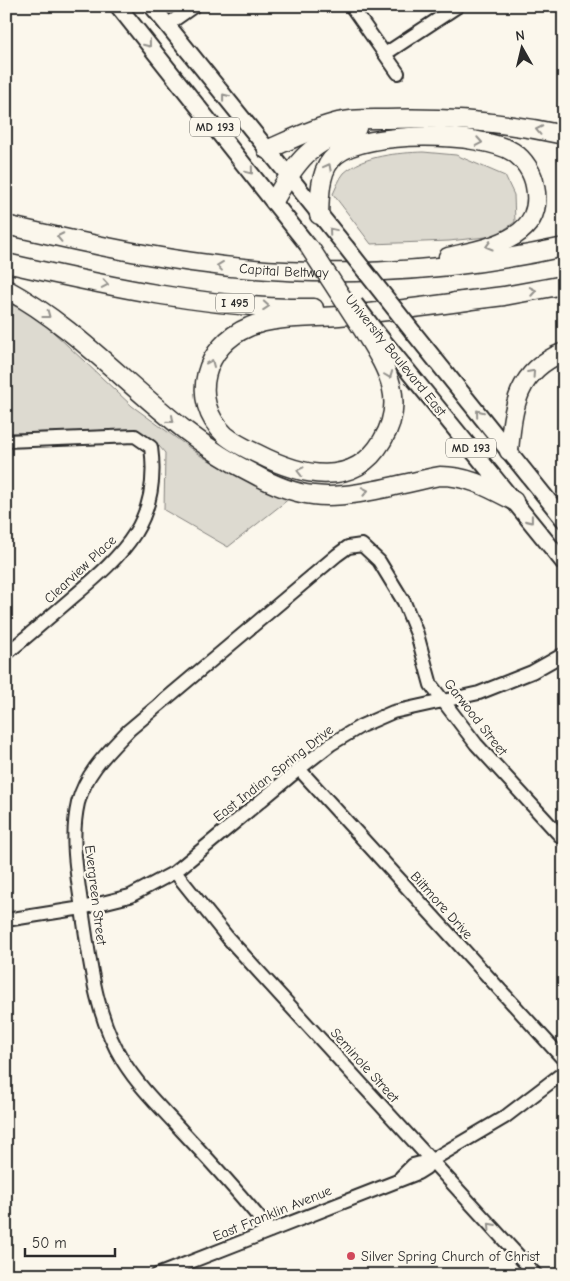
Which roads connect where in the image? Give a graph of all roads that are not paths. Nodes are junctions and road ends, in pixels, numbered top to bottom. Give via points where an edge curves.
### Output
1 (118, 6) edge
2 (152, 6) edge
3 (194, 6) edge
4 (351, 6) edge
5 (458, 6) edge
6 (167, 25) junction
7 (385, 54) junction
8 (398, 73) dead end
9 (409, 118) junction
10 (564, 135) edge
11 (267, 150) junction
12 (288, 176) junction
13 (274, 201) junction
14 (319, 214) junction
15 (6, 226) edge
16 (564, 247) edge
17 (310, 248) joint
18 (6, 263) edge
19 (374, 271) junction
20 (564, 285) edge
21 (6, 289) edge
22 (467, 302) junction
23 (371, 333) junction
24 (564, 352) edge
25 (6, 441) edge
26 (509, 451) junction
27 (514, 501) junction
28 (564, 520) edge
29 (362, 545) joint
30 (564, 563) edge
31 (6, 654) edge
32 (564, 654) edge
33 (442, 700) junction
34 (299, 769) junction
35 (564, 840) edge
36 (175, 872) junction
37 (82, 908) junction
38 (6, 920) edge
39 (564, 1060) edge
40 (564, 1072) edge
41 (432, 1160) junction
42 (270, 1231) junction
43 (157, 1275) edge
44 (536, 1275) edge

1 -> 13 main road, MD 193
2 - 6 main road, University Boulevard East / MD 193
3 - 6 street
4 - 7 street
5 - 7 street
11 -> 6 main road, University Boulevard East / MD 193
7 - 8 street
10 -> 9 highway via 491,122
9 - 11 highway via 340,121
9 - 12 highway via 365,125 323,141 310,150
11 - 12 main road, University Boulevard East / MD 193
12 - 13 highway
12 - 14 main road, University Boulevard East / MD 193
13 - 17 main road, MD 193
14 -> 19 highway via 321,183 327,166 335,155 360,143 413,137 467,139 513,152 526,164 534,178 537,194 534,211 526,227 512,239 463,253
26 -> 14 main road, University Boulevard East / MD 193, bridge
19 -> 15 highway, Capital Beltway via 300,272 202,264
16 - 19 highway, Capital Beltway via 460,265
17 - 23 highway, bridge
18 -> 22 highway, I 495 via 154,293 242,304 384,308
22 -> 20 highway, I 495
21 -> 27 highway via 46,313 198,441 262,478 312,495 332,496 455,476 482,484
23 -> 22 highway via 386,366 394,402 388,431 380,445 351,468 332,474 314,475 297,471 239,445 217,425 206,396 208,367 226,340 239,331 268,322
23 - 27 main road, University Boulevard East / MD 193
26 -> 24 highway via 516,397 538,367
25 - 31 street, Clearview Place via 135,436 151,447 154,482 148,505 126,549 107,569
26 - 28 main road, University Boulevard East / MD 193
27 -> 30 main road, University Boulevard East / MD 193
29 - 33 street, Garwood Street via 379,561 404,602 431,685
29 - 37 street, Evergreen Street via 348,547 337,555 129,730 100,759 87,780 76,818 74,848
32 - 33 street, East Indian Spring Drive via 532,672 479,693
33 - 34 street, East Indian Spring Drive via 393,712 361,726
33 - 35 street, Garwood Street via 476,744
34 - 36 street, East Indian Spring Drive
34 - 39 street, Biltmore Drive
36 - 37 street, East Indian Spring Drive via 130,896
36 - 41 street, Seminole Street via 228,938
37 - 38 street, East Indian Spring Drive
37 - 42 street, Evergreen Street via 100,1011 112,1043 147,1092 239,1192
40 - 41 street, East Franklin Avenue via 505,1117
41 - 42 street, East Franklin Avenue via 413,1165 398,1180
44 -> 41 street, Seminole Street
42 - 43 street, East Franklin Avenue

